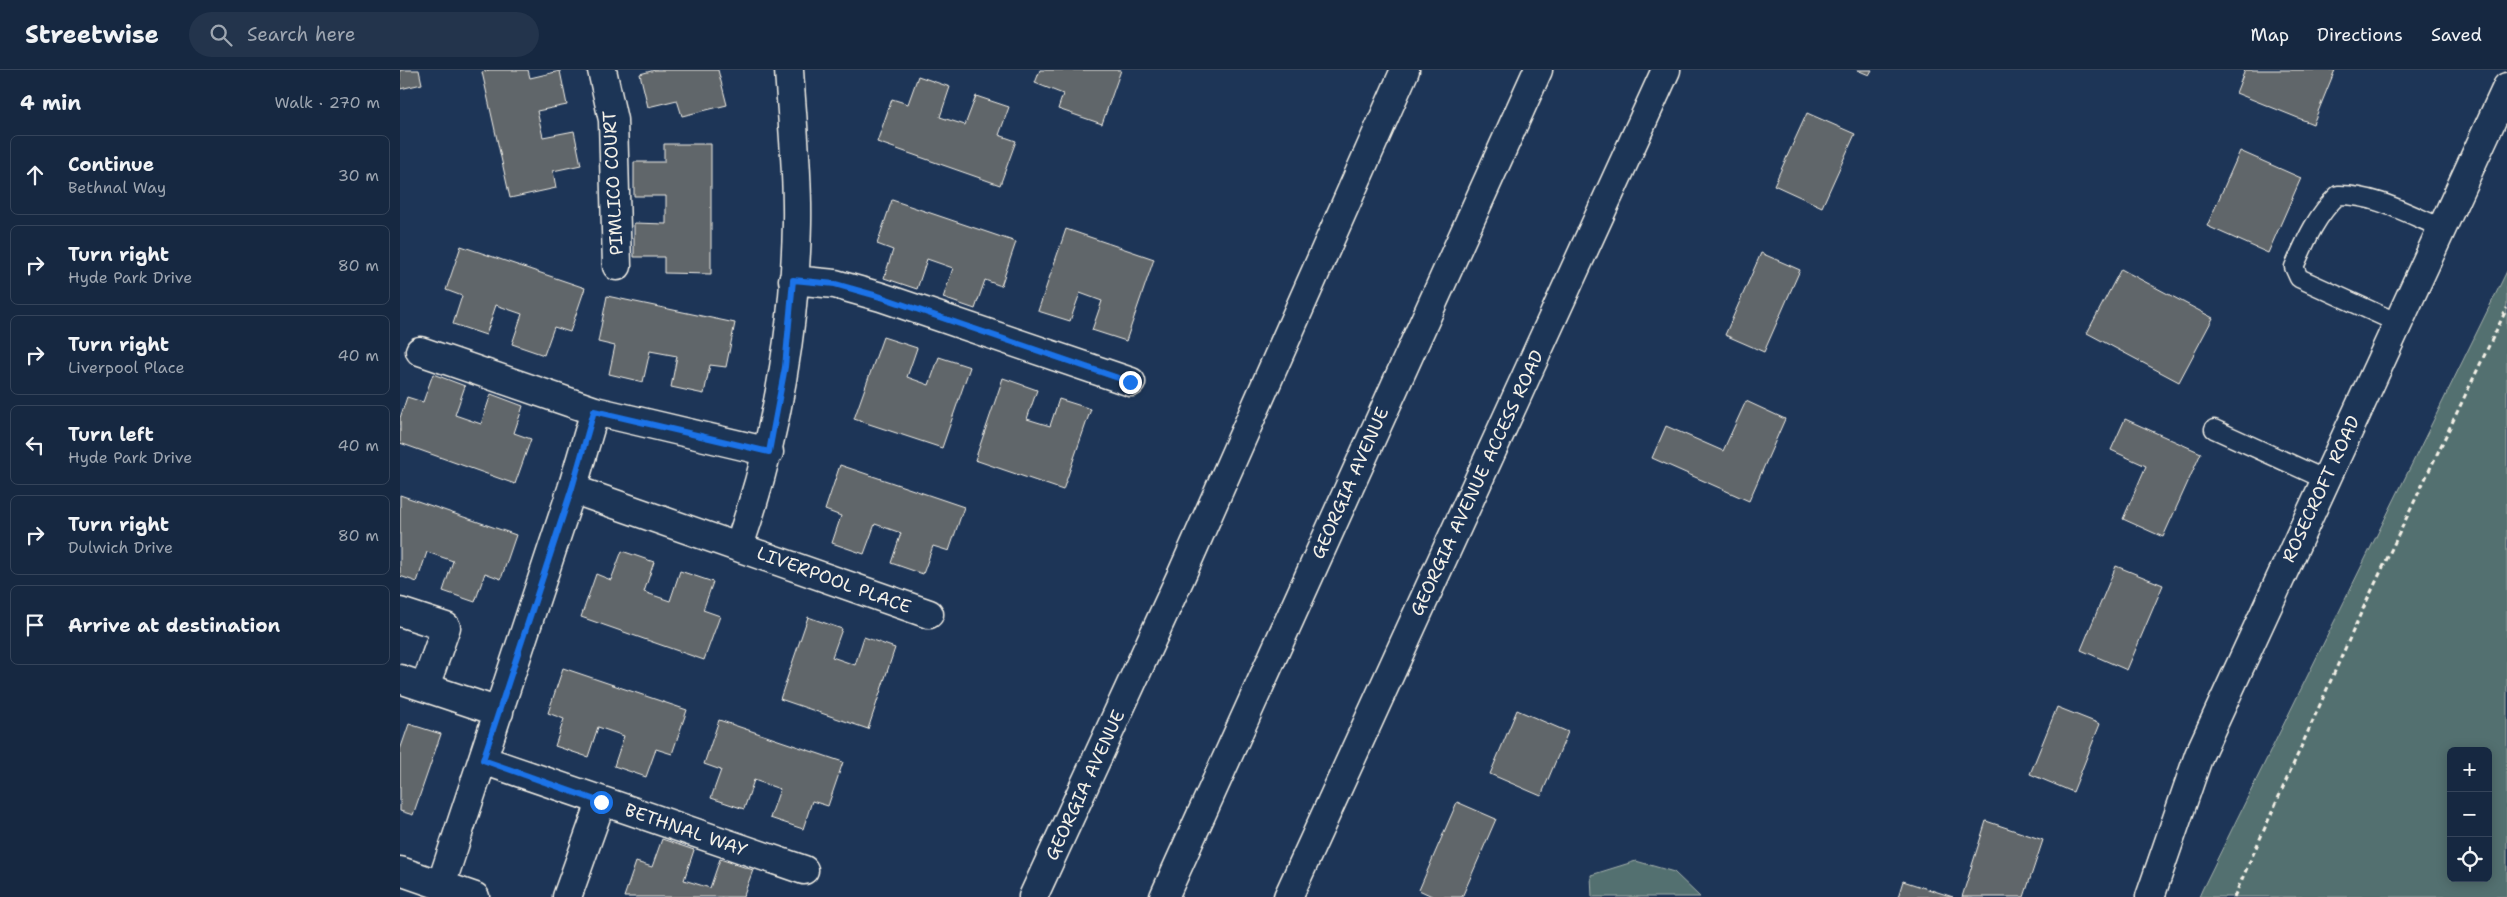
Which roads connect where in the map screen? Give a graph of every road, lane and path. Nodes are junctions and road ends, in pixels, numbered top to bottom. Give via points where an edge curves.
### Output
1 (602, 70) edge
2 (789, 70) edge
3 (1405, 70) edge
4 (1538, 70) edge
5 (1666, 70) edge
6 (2507, 87) edge
7 (2442, 228) junction
8 (617, 266) dead end
9 (793, 280) junction
10 (2507, 308) edge
11 (2398, 323) junction
12 (420, 351) dead end
13 (1130, 382) dead end
14 (594, 411) junction
15 (2214, 429) dead end
16 (769, 452) junction
17 (2326, 480) junction
18 (572, 488) junction
19 (740, 546) junction
20 (400, 612) edge
21 (929, 614) dead end
22 (400, 679) edge
23 (425, 688) junction
24 (499, 712) junction
25 (483, 760) junction
26 (601, 802) junction
27 (804, 870) dead end
28 (400, 871) edge
29 (441, 885) junction
30 (475, 897) edge
31 (567, 897) edge
32 (1033, 897) edge
33 (1164, 897) edge
34 (1288, 897) edge
35 (2150, 897) edge
36 (2234, 897) edge

1 - 8 street, PIMLICO COURT via 612,120
2 - 9 street via 797,222
3 - 32 street, GEORGIA AVENUE via 1181,576
4 - 33 street, GEORGIA AVENUE
5 - 34 street, GEORGIA AVENUE ACCESS ROAD
6 - 7 street, ROSECROFT ROAD
7 - 11 street, ROSECROFT ROAD
7 - 11 lane via 2355,194 2338,195 2315,220 2308,235 2294,267 2299,278
9 - 13 street via 835,284 881,297
9 - 16 street via 785,367
10 - 36 path via 2361,613
11 - 17 street, ROSECROFT ROAD
12 - 14 street
14 - 16 street
14 - 18 street
15 - 17 lane
16 - 19 street
17 - 35 street, ROSECROFT ROAD via 2199,755
18 - 19 street, LIVERPOOL PLACE
18 - 24 street
19 - 21 street, LIVERPOOL PLACE
20 - 23 street via 446,627
22 - 23 street
23 - 24 street
24 - 25 street
25 - 26 street, BETHNAL WAY
25 - 29 street
26 - 27 street, BETHNAL WAY
26 - 31 street
28 - 29 street
29 - 30 street

